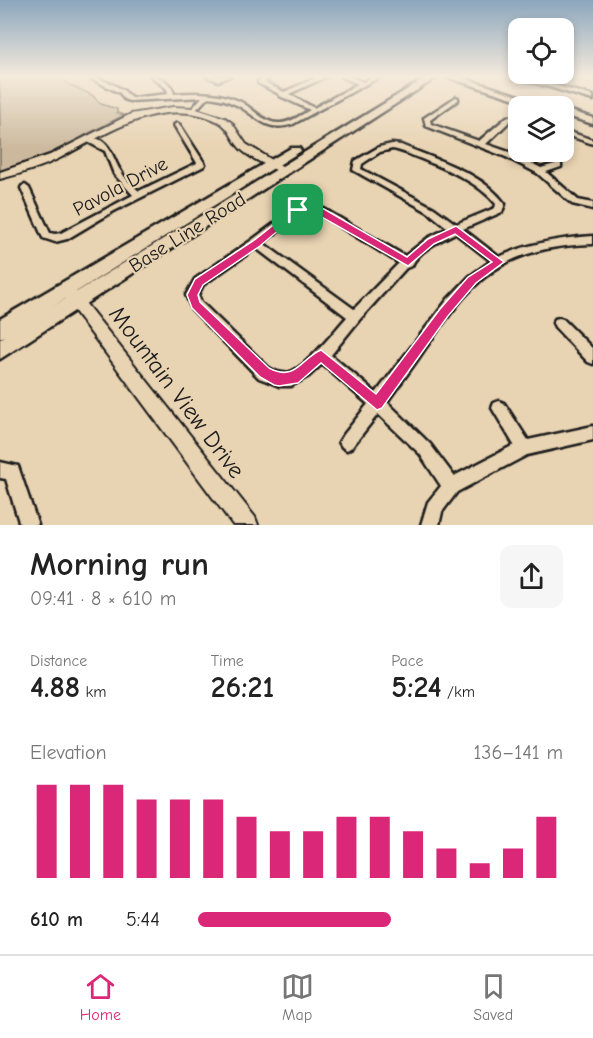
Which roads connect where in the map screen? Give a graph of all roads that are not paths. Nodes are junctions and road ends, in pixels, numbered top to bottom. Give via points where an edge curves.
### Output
1 (202, 100) edge
2 (232, 100) edge
3 (294, 100) edge
4 (332, 100) edge
5 (382, 100) edge
6 (393, 100) edge
7 (454, 100) edge
8 (314, 110) junction
9 (193, 111) junction
10 (574, 115) edge
11 (508, 119) edge
12 (593, 121) edge
13 (177, 125) dead end
14 (574, 135) edge
15 (89, 139) junction
16 (593, 142) edge
17 (481, 144) junction
18 (558, 165) dead end
19 (279, 168) junction
20 (540, 171) junction
21 (0, 176) edge
22 (26, 188) dead end
23 (138, 195) junction
24 (593, 206) edge
25 (456, 230) junction
26 (593, 240) edge
27 (256, 243) junction
28 (408, 262) junction
29 (499, 262) junction
30 (71, 296) junction
31 (355, 316) junction
32 (559, 323) dead end
33 (0, 329) edge
34 (0, 350) edge
35 (321, 355) junction
36 (593, 358) edge
37 (377, 403) junction
38 (500, 408) dead end
39 (593, 433) edge
40 (347, 442) dead end
41 (525, 448) junction
42 (0, 470) edge
43 (451, 486) junction
44 (29, 525) edge
45 (248, 525) edge
46 (430, 525) edge

1 - 9 street
2 - 8 street via 277,127
3 - 8 street
4 - 8 street
5 - 19 main road, Base Line Road
6 - 19 main road, Base Line Road
7 - 17 street via 426,122
9 - 15 street via 134,116
9 - 19 street via 222,120 243,146
10 - 12 main road
11 - 17 street
13 - 23 street, Pavola Drive via 201,164
14 - 16 street
15 - 21 street via 54,157
15 - 23 street via 110,152 117,174
17 - 20 street
18 - 20 street
19 - 30 main road, Base Line Road
20 - 24 street via 575,202
22 - 23 street, Pavola Drive via 46,235 55,238
25 - 25 street via 431,210 357,170 358,163 380,147 398,147 464,176 501,204 499,210
25 - 28 street via 431,242
25 - 29 street
26 - 29 street via 564,241
27 - 28 street via 298,210 312,208
27 - 31 street
27 - 35 street via 199,282 192,295 196,304 264,373 279,380 293,379
28 - 31 street
29 - 37 street via 472,280
30 - 33 main road, Base Line Road
30 - 34 main road, Base Line Road
30 - 45 street, Mountain View Drive
31 - 35 street
32 - 36 street
35 - 37 street
37 - 40 street
37 - 43 street via 425,449
38 - 41 street
39 - 41 street
41 - 43 street
42 - 44 street via 12,472
43 - 46 street via 434,508

